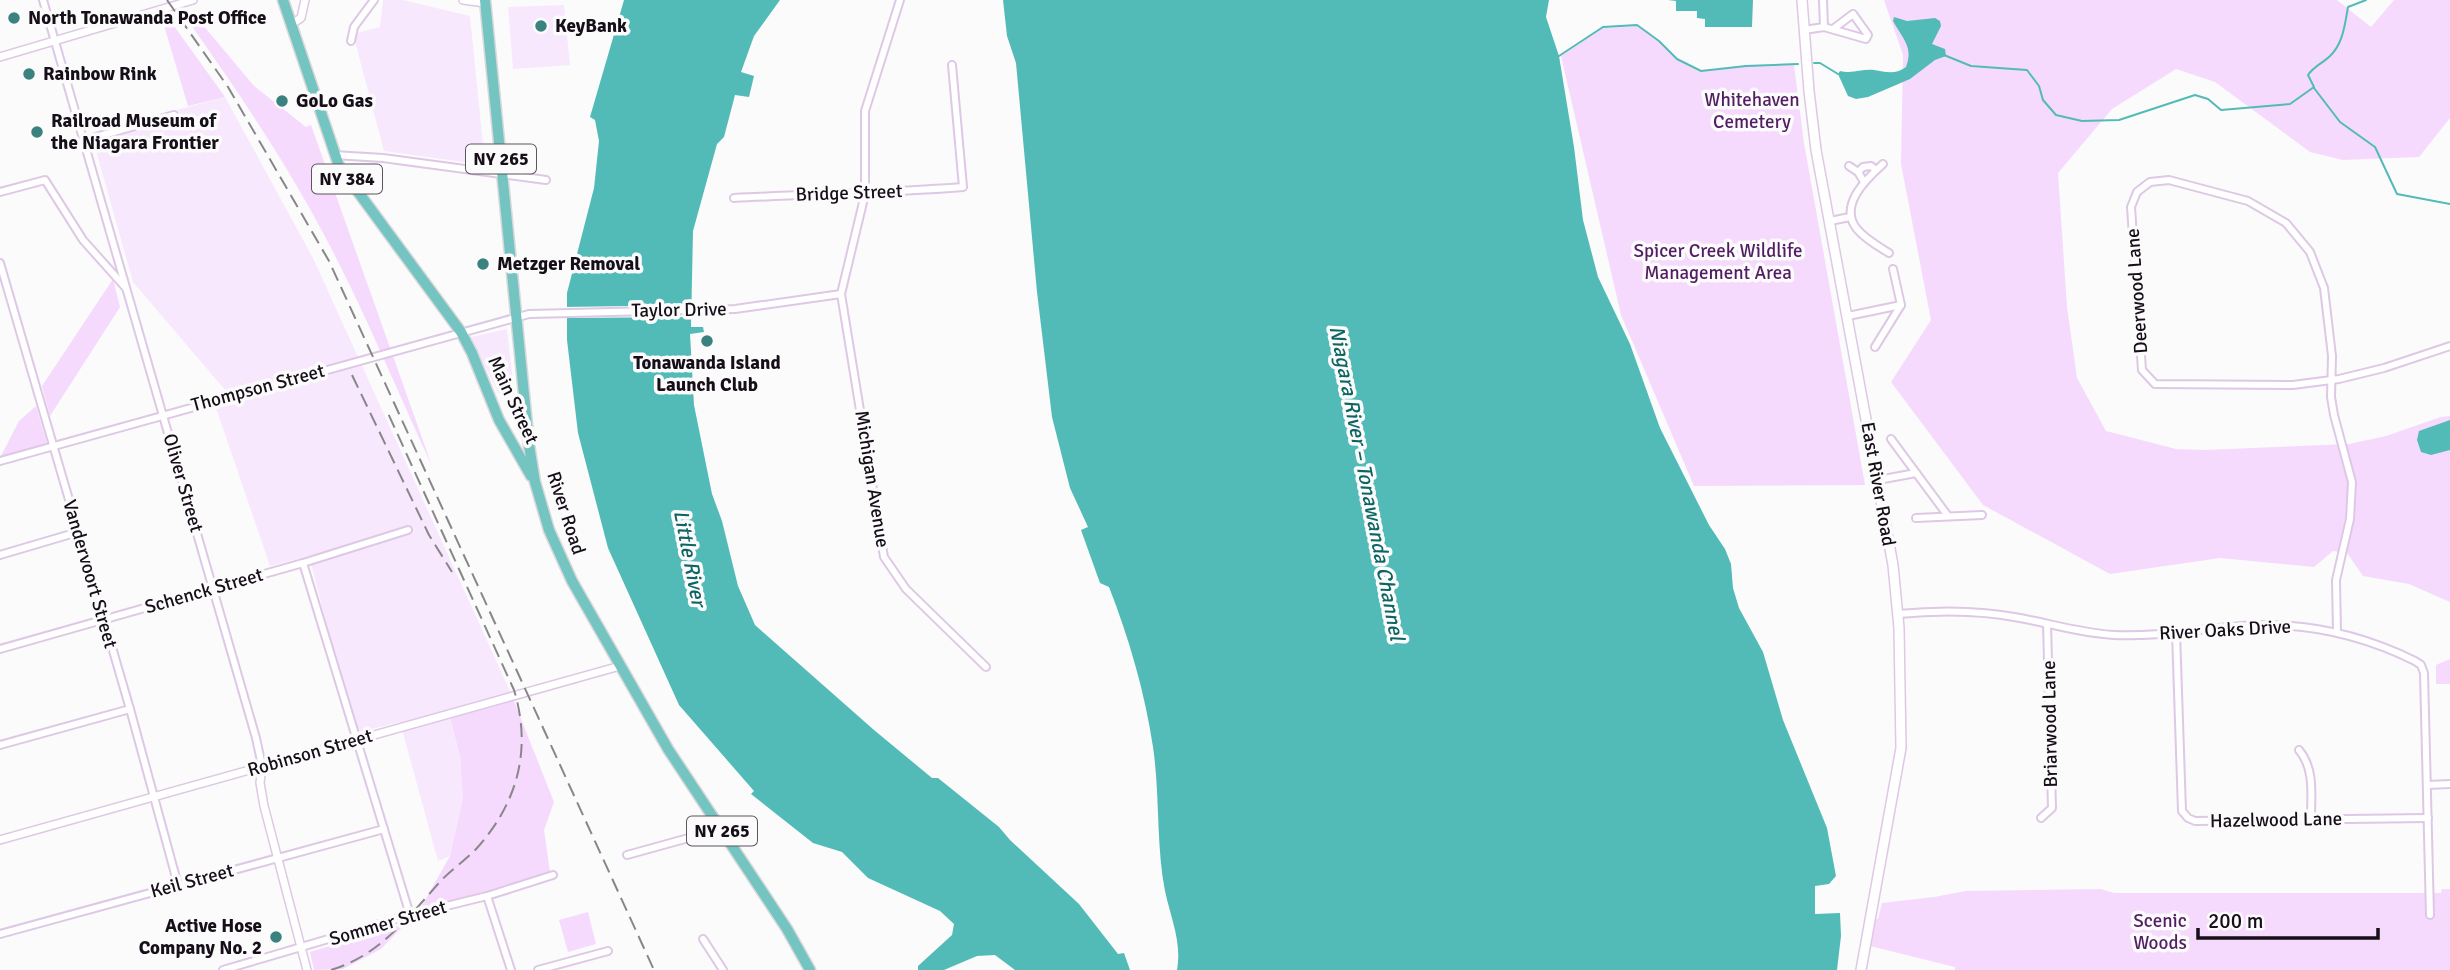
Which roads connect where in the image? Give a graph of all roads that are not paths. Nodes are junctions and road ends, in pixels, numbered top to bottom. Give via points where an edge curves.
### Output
1 (43, 0) edge
2 (193, 0) edge
3 (283, 0) edge
4 (305, 0) edge
5 (374, 0) edge
6 (463, 0) edge
7 (900, 0) edge
8 (1802, 0) edge
9 (1823, 0) edge
10 (485, 1) edge
11 (290, 25) junction
12 (1824, 27) junction
13 (1833, 29) junction
14 (1804, 30) junction
15 (54, 41) junction
16 (351, 41) dead end
17 (0, 57) edge
18 (952, 65) dead end
19 (174, 115) dead end
20 (85, 141) junction
21 (334, 155) junction
22 (1883, 164) dead end
23 (1849, 166) dead end
24 (1876, 170) junction
25 (1858, 172) junction
26 (502, 174) junction
27 (546, 180) dead end
28 (1864, 182) junction
29 (0, 192) edge
30 (865, 194) junction
31 (734, 198) dead end
32 (1850, 217) junction
33 (1830, 221) junction
34 (1889, 253) dead end
35 (0, 263) edge
36 (1893, 269) dead end
37 (126, 288) junction
38 (841, 294) junction
39 (1900, 305) junction
40 (1848, 316) junction
41 (516, 317) junction
42 (461, 332) junction
43 (2450, 346) edge
44 (1875, 347) dead end
45 (2332, 380) junction
46 (163, 414) junction
47 (1891, 439) dead end
48 (53, 445) junction
49 (0, 461) edge
50 (1916, 473) junction
51 (1878, 480) junction
52 (535, 482) junction
53 (1982, 515) dead end
54 (1948, 516) junction
55 (1916, 518) dead end
56 (408, 530) dead end
57 (78, 532) junction
58 (0, 555) edge
59 (303, 563) junction
60 (212, 589) junction
61 (1898, 614) junction
62 (103, 619) junction
63 (2047, 624) junction
64 (2176, 632) junction
65 (2337, 632) junction
66 (0, 649) edge
67 (620, 666) junction
68 (986, 667) dead end
69 (130, 709) junction
70 (357, 739) junction
71 (0, 745) edge
72 (2299, 750) dead end
73 (262, 766) junction
74 (2450, 784) edge
75 (2427, 785) junction
76 (153, 796) junction
77 (2041, 818) dead end
78 (2428, 818) junction
79 (2311, 819) junction
80 (384, 829) junction
81 (721, 830) junction
82 (0, 840) edge
83 (627, 855) dead end
84 (277, 858) junction
85 (553, 875) dead end
86 (178, 885) junction
87 (487, 896) junction
88 (410, 915) junction
89 (2430, 915) dead end
90 (0, 934) edge
91 (704, 939) dead end
92 (301, 948) junction
93 (608, 951) dead end
94 (223, 970) edge
95 (307, 970) edge
96 (510, 970) edge
97 (538, 970) edge
98 (723, 970) edge
99 (810, 970) edge
100 (1861, 970) edge

1 - 15 street, Oliver Street
2 - 15 street
3 - 11 main road, NY 384
4 - 11 street via 300,18
5 - 16 street via 354,27
6 - 10 street
7 - 30 street via 864,111
8 - 14 main road, East River Road
9 - 12 street
10 - 26 main road, River Road / NY 265
11 - 21 main road, NY 384
12 - 13 street
12 - 14 street
13 - 13 street via 1853,14 1868,35 1866,39
14 - 33 main road, East River Road via 1813,131
15 - 17 street
15 - 20 street, Oliver Street
18 - 30 street, Bridge Street via 963,187
19 - 20 street
20 - 37 street, Oliver Street
21 - 26 street
21 - 42 main road, NY 384 via 350,185
22 - 24 street
23 - 25 street
24 - 25 street via 1871,166
24 - 28 street
25 - 28 street
26 - 27 street
26 - 41 main road, River Road / NY 265
28 - 32 street via 1850,207
29 - 37 street via 45,180 83,240
30 - 31 street, Bridge Street
30 - 38 street
32 - 33 street
32 - 34 street via 1855,228
33 - 40 main road, East River Road
35 - 48 street, Vandervoort Street
36 - 39 street
37 - 46 street, Oliver Street
38 - 41 street, Taylor Drive via 700,311 556,312
38 - 68 street, Michigan Avenue via 884,557 906,589
39 - 40 street
39 - 44 street
40 - 51 main road, East River Road
41 - 42 street, Thompson Street
41 - 52 main road, River Road / NY 265
42 - 46 street, Thompson Street
42 - 52 main road, Main Street / NY 384 via 499,420
43 - 45 street, Deerwood Lane
45 - 45 street, Deerwood Lane via 2324,288 2310,252 2286,223 2248,201 2169,180 2150,182 2137,192 2131,207 2142,370 2155,384 2293,385
45 - 65 street via 2334,415 2353,494 2336,580
46 - 48 street, Thompson Street
46 - 60 street, Oliver Street
47 - 50 street
48 - 49 street, Thompson Street
48 - 57 street, Vandervoort Street
50 - 51 street
50 - 54 street
51 - 61 main road, East River Road
52 - 67 main road, River Road / NY 265 via 557,551
53 - 54 street
54 - 55 street
56 - 59 street, Schenck Street
57 - 58 street
57 - 62 street, Vandervoort Street
59 - 60 street, Schenck Street
59 - 70 street
60 - 62 street, Schenck Street
60 - 73 street, Oliver Street
61 - 63 street, River Oaks Drive via 1975,612
61 - 100 main road, East River Road via 1900,757
62 - 66 street, Schenck Street
62 - 69 street, Vandervoort Street
63 - 64 street, River Oaks Drive via 2114,635
63 - 77 street, Briarwood Lane via 2052,808
64 - 65 street, River Oaks Drive via 2276,625
64 - 79 street, Hazelwood Lane via 2182,811 2195,821
65 - 75 street, River Oaks Drive via 2389,648 2423,668
67 - 70 street, Robinson Street
67 - 81 main road, River Road / NY 265
69 - 71 street
69 - 76 street, Vandervoort Street
70 - 73 street, Robinson Street
70 - 80 street
72 - 79 street via 2311,774
73 - 76 street, Robinson Street
73 - 84 street, Oliver Street via 260,783
74 - 75 street
75 - 78 street, River Oaks Drive
76 - 82 street, Robinson Street
76 - 86 street, Vandervoort Street
78 - 79 street, Hazelwood Lane
78 - 89 street, River Oaks Drive
80 - 84 street, Keil Street
80 - 88 street
81 - 83 street
81 - 99 main road, River Road / NY 265
84 - 86 street, Keil Street
84 - 92 street, Oliver Street
85 - 87 street, Sommer Street
86 - 90 street, Keil Street
87 - 88 street, Sommer Street
87 - 96 street
88 - 92 street, Sommer Street
91 - 98 street
92 - 94 street, Sommer Street
92 - 95 street, Oliver Street
93 - 97 street

